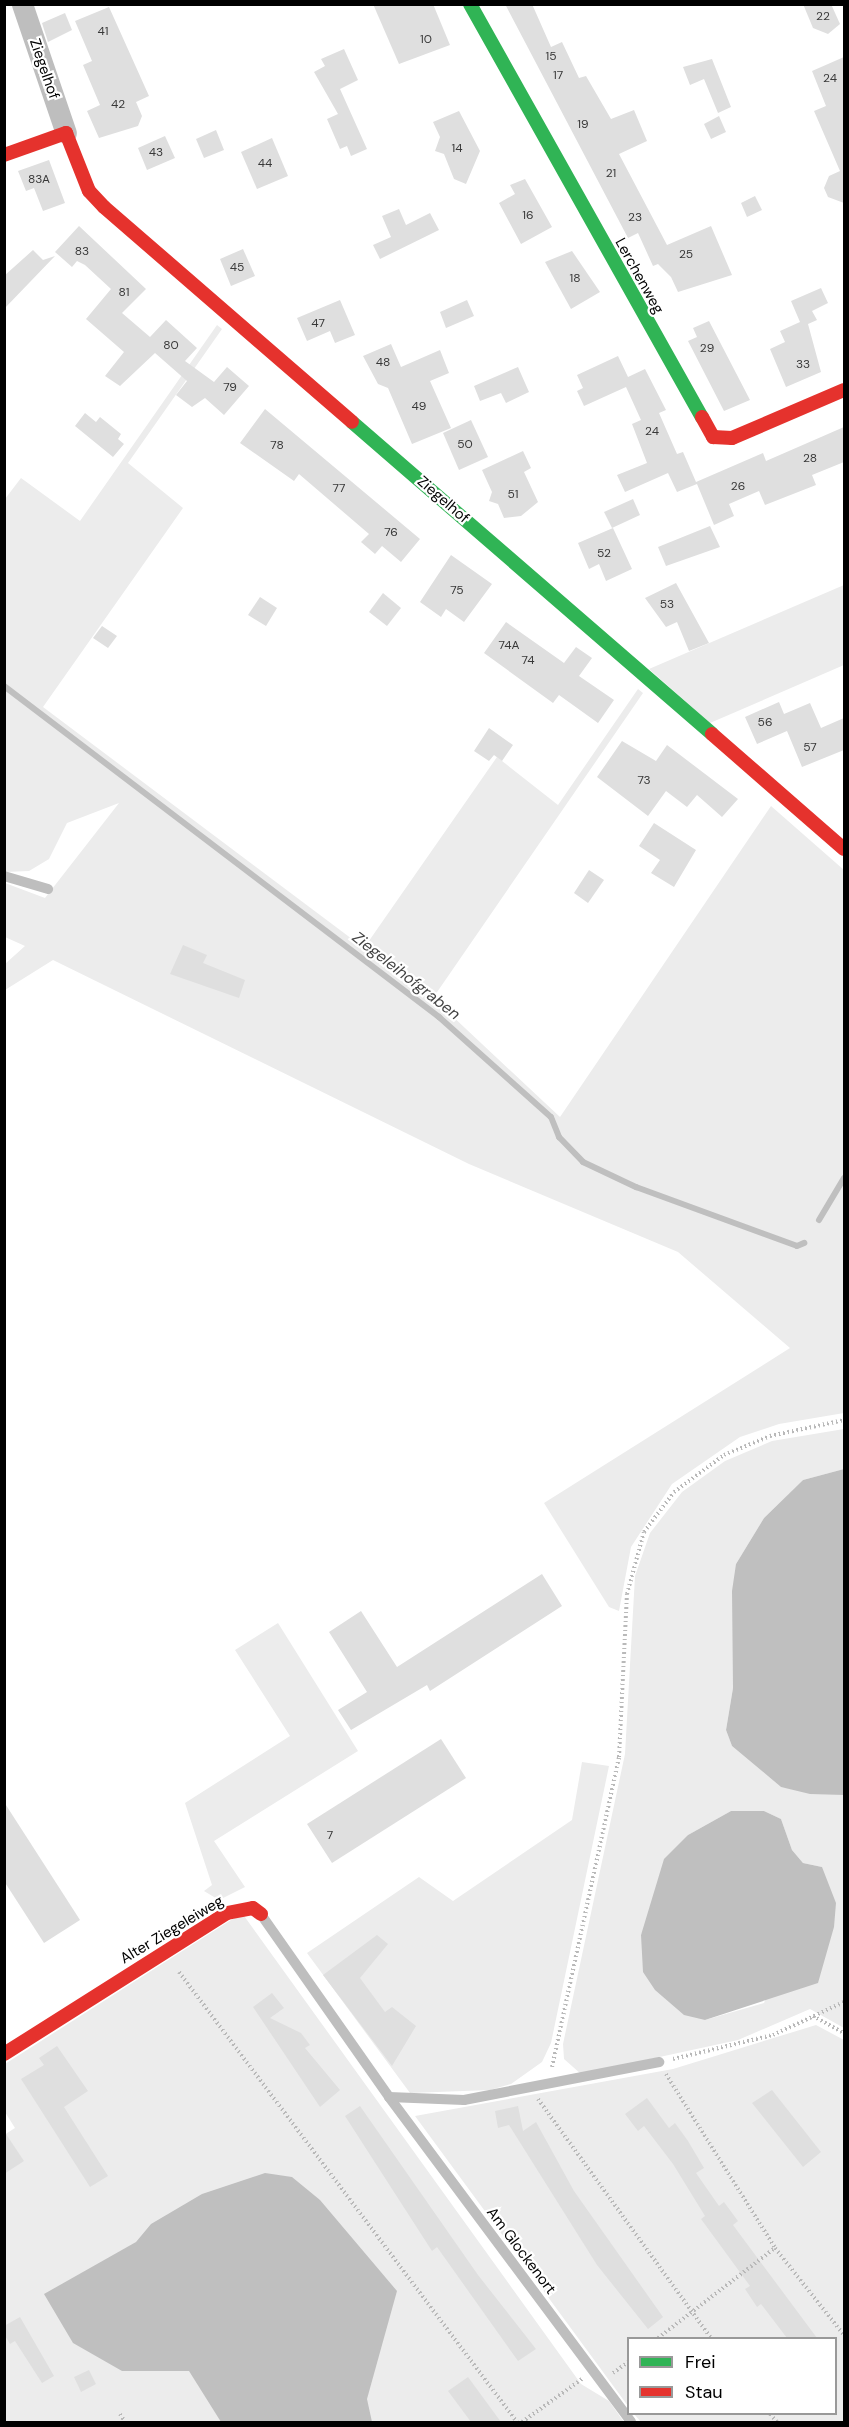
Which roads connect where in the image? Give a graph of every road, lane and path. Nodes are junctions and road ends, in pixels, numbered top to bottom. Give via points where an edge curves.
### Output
1 (22, 4) edge
2 (470, 4) edge
3 (66, 133) junction
4 (4, 155) edge
5 (844, 390) edge
6 (844, 849) edge
7 (4, 876) edge
8 (48, 889) dead end
9 (844, 1420) edge
10 (261, 1914) joint
11 (164, 1952) junction
12 (844, 2002) edge
13 (812, 2015) junction
14 (844, 2033) edge
15 (4, 2054) edge
16 (659, 2062) junction
17 (547, 2085) junction
18 (531, 2088) junction
19 (388, 2097) junction
20 (775, 2248) junction
21 (691, 2313) junction
22 (844, 2335) edge
23 (659, 2337) edge
24 (710, 2337) edge
25 (592, 2372) junction
26 (120, 2414) dead end
27 (125, 2422) edge
28 (517, 2422) edge
29 (522, 2422) edge
30 (631, 2422) edge

1 - 3 street, Ziegelhof
2 - 5 street, Lerchenweg via 713,437 732,438
3 - 4 street
3 - 6 street, Ziegelhof via 89,191 104,207
7 - 8 lane
9 - 17 path via 770,1436 714,1460 674,1492 644,1532 627,1594 619,1756
10 - 11 street, Alter Ziegeleiweg via 247,1908 227,1913
10 - 19 lane, Alter Ziegeleiweg
11 - 15 street, Alter Ziegeleiweg
11 - 28 path
12 - 13 path
13 - 14 path
13 - 16 path via 732,2048
16 - 17 lane
16 - 20 path
17 - 18 lane
18 - 19 lane via 464,2100
18 - 21 path
19 - 25 lane, Am Glockenort
20 - 21 path
20 - 22 path
21 - 23 path
21 - 24 path
25 - 29 path
25 - 30 lane, Am Glockenort
26 - 27 path

